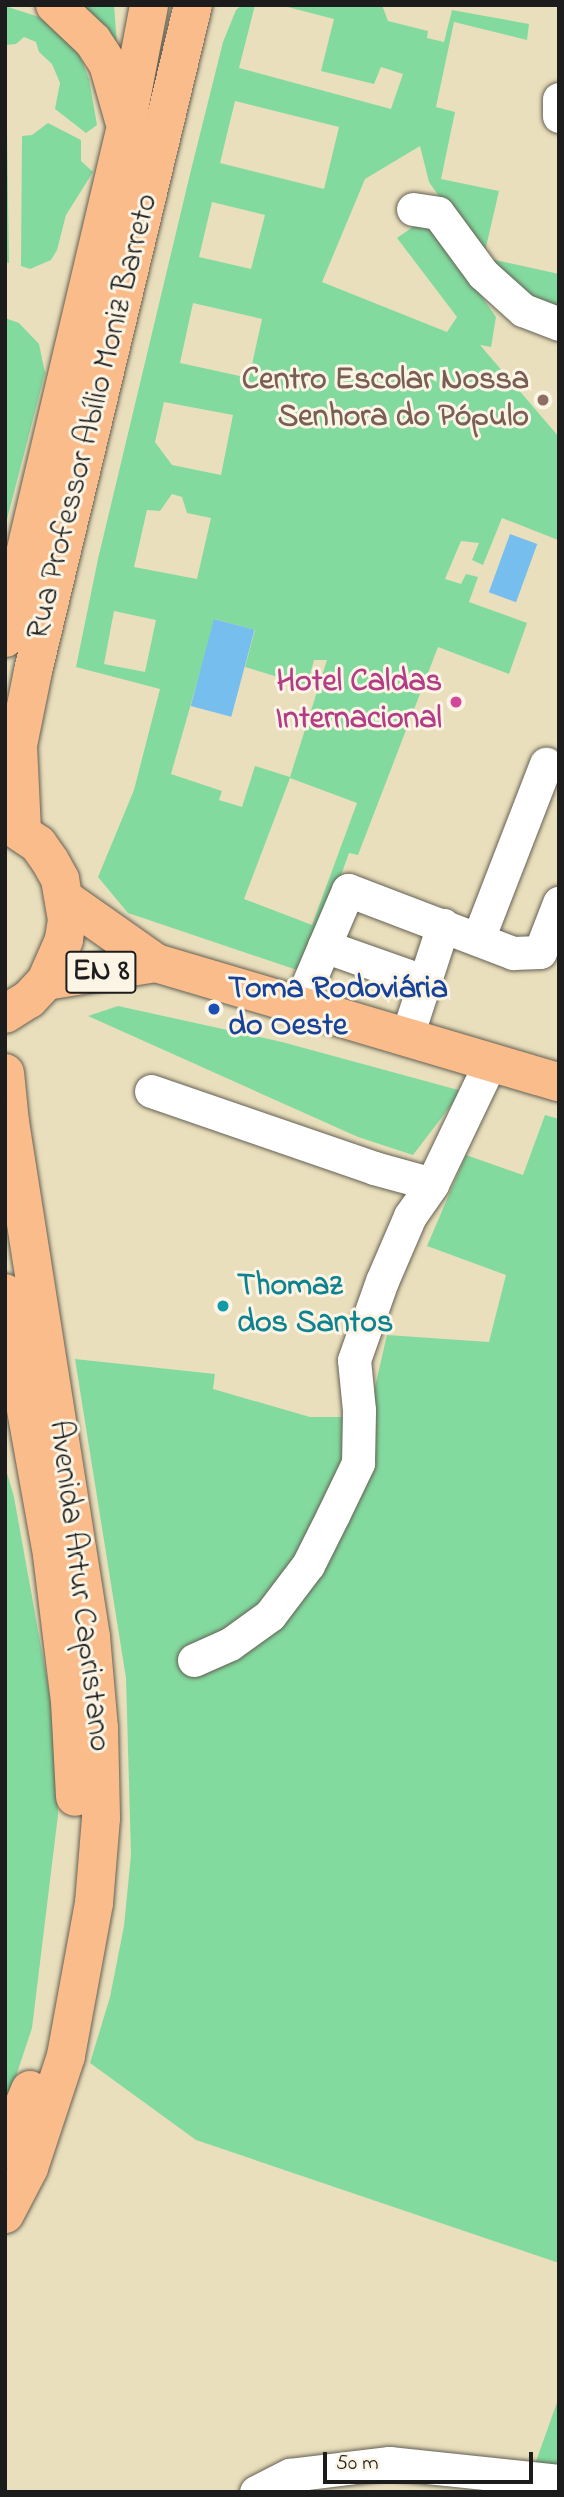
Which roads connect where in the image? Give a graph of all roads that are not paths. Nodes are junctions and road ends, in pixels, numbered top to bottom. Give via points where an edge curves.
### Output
1 (55, 5) edge
2 (149, 5) edge
3 (193, 5) edge
4 (559, 99) edge
5 (559, 116) edge
6 (126, 126) junction
7 (413, 209) dead end
8 (559, 324) edge
9 (5, 638) edge
10 (546, 764) dead end
11 (14, 826) edge
12 (65, 899) junction
13 (559, 903) edge
14 (443, 925) junction
15 (478, 939) junction
16 (324, 946) junction
17 (156, 963) junction
18 (46, 981) junction
19 (423, 981) junction
20 (299, 1005) junction
21 (11, 1011) edge
22 (407, 1036) junction
23 (491, 1061) junction
24 (5, 1071) edge
25 (559, 1083) edge
26 (151, 1091) dead end
27 (432, 1184) junction
28 (7, 1315) edge
29 (15, 1399) edge
30 (194, 1660) dead end
31 (5, 2150) edge
32 (5, 2214) edge
33 (364, 2479) edge
34 (559, 2481) edge
35 (256, 2492) edge

1 - 6 main road via 93,41 108,64
2 - 6 main road, Rua Professor Abílio Moniz Barreto
3 - 11 main road, Rua Professor Abílio Moniz Barreto via 33,671 18,745
4 - 5 street
6 - 9 main road, Rua Professor Abílio Moniz Barreto
7 - 8 street via 438,213 483,274 523,310
10 - 15 street
11 - 12 main road, EN 8 via 50,861
12 - 17 main road, EN 8
12 - 18 main road, EN 8 via 64,940
13 - 15 street via 540,952 513,953
14 - 15 street
14 - 16 street via 348,890
14 - 19 street
16 - 19 street
16 - 20 street
17 - 18 main road, EN 8
17 - 20 main road, EN 8
18 - 21 main road, EN 8
19 - 22 street
20 - 22 main road, EN 8
21 - 24 main road, Avenida Artur Capristano
22 - 23 main road, EN 8
23 - 25 main road, EN 8
23 - 27 street
24 - 32 main road, Avenida Artur Capristano via 91,1637 101,1818 94,1903 66,2056 29,2168
26 - 27 street
27 - 30 street via 405,1227 354,1360 358,1463 308,1566 270,1615 230,1644
28 - 29 main road, Avenida Artur Capristano
29 - 31 main road, Avenida Artur Capristano via 52,1555 76,1784 70,1913 47,2039
33 - 34 street via 389,2463
33 - 35 street via 290,2475

